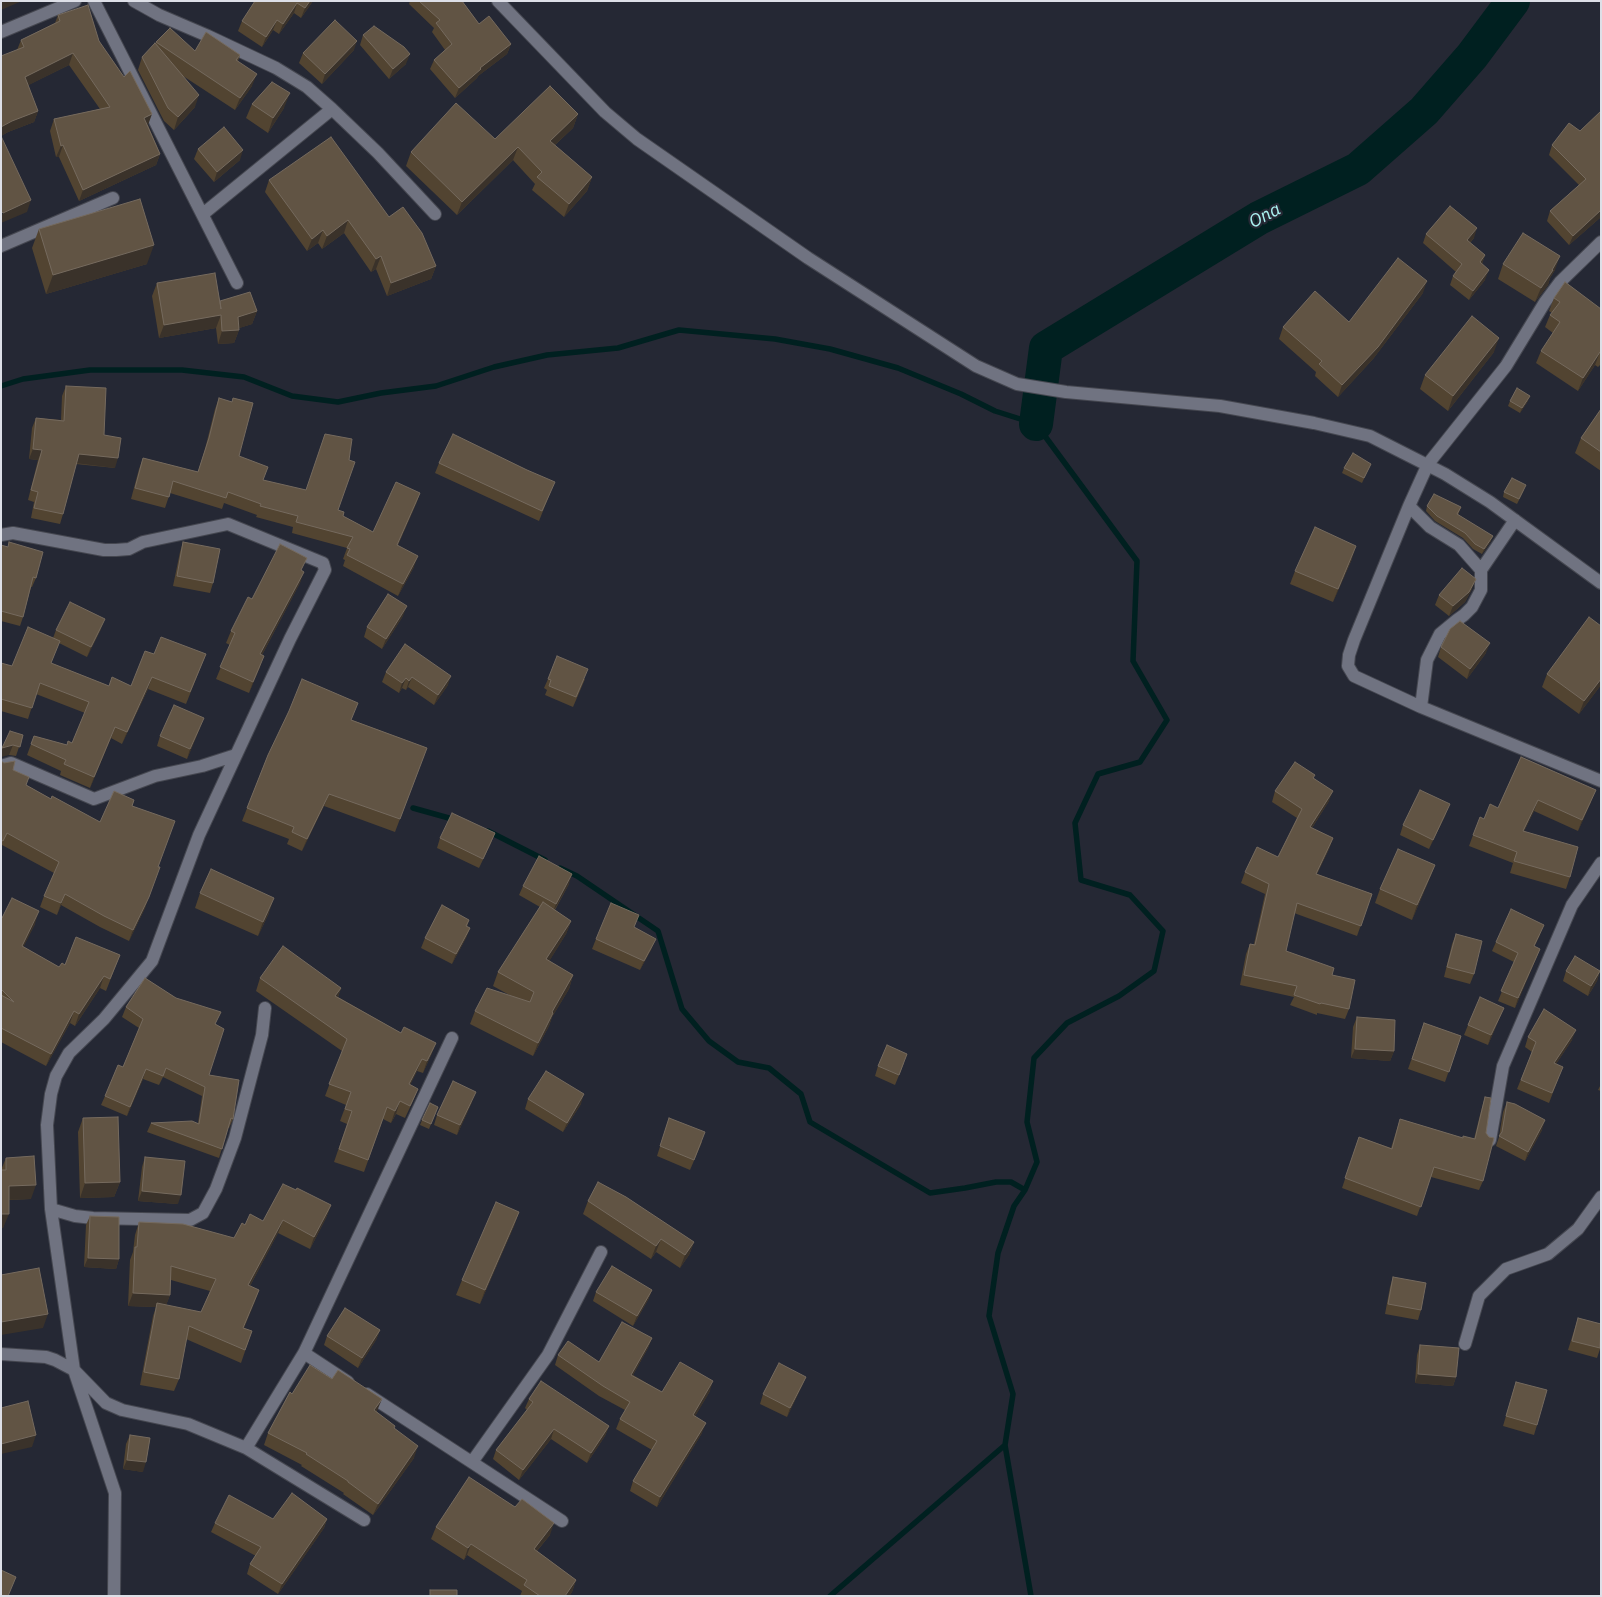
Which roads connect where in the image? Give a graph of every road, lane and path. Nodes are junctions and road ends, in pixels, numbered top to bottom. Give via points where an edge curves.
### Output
1 (75, 1) edge
2 (94, 1) edge
3 (134, 1) edge
4 (498, 1) edge
5 (1, 32) edge
6 (332, 109) junction
7 (113, 198) dead end
8 (203, 214) junction
9 (436, 214) dead end
10 (1601, 242) edge
11 (1, 246) edge
12 (237, 283) dead end
13 (1428, 464) junction
14 (1409, 506) junction
15 (1515, 520) junction
16 (1, 535) edge
17 (1481, 570) junction
18 (1601, 583) edge
19 (1421, 707) junction
20 (236, 755) junction
21 (1, 766) edge
22 (1601, 781) edge
23 (1601, 863) edge
24 (265, 1008) dead end
25 (452, 1038) dead end
26 (1490, 1140) edge
27 (1601, 1198) edge
28 (50, 1209) junction
29 (601, 1252) dead end
30 (1465, 1344) dead end
31 (304, 1353) junction
32 (1, 1354) edge
33 (74, 1370) junction
34 (246, 1448) junction
35 (472, 1462) junction
36 (364, 1520) dead end
37 (562, 1521) dead end
38 (114, 1596) edge

1 - 5 street
2 - 8 street
3 - 6 street via 276,68 307,87
4 - 13 street via 605,112 637,139 816,263 976,366 1017,384 1066,392 1220,406 1314,423 1370,436
6 - 8 street
6 - 9 street
7 - 11 street
8 - 12 street
10 - 13 street via 1555,289 1506,366
13 - 14 street
13 - 15 street
14 - 17 street via 1430,527 1459,545
14 - 19 street via 1354,640 1348,666 1354,676
15 - 17 street
15 - 18 street
16 - 20 street via 13,533 116,550 228,524 323,563 324,570
17 - 19 street via 1481,590 1477,599 1464,615 1440,634 1427,660
19 - 22 street
20 - 21 street via 155,776 94,799 11,763
20 - 28 street via 199,835 152,961 104,1019 69,1054 56,1076 47,1125
23 - 26 street via 1572,904 1502,1066
24 - 28 street via 262,1035 235,1138 216,1189 203,1213 190,1220 93,1218
25 - 31 street
27 - 30 street via 1578,1229 1548,1254 1506,1269 1480,1296
28 - 33 street
29 - 35 street via 548,1356
31 - 34 street
31 - 35 street
32 - 33 street via 46,1357
33 - 34 street via 106,1403 122,1410 188,1424
33 - 38 street via 115,1493
34 - 36 street
35 - 37 street

